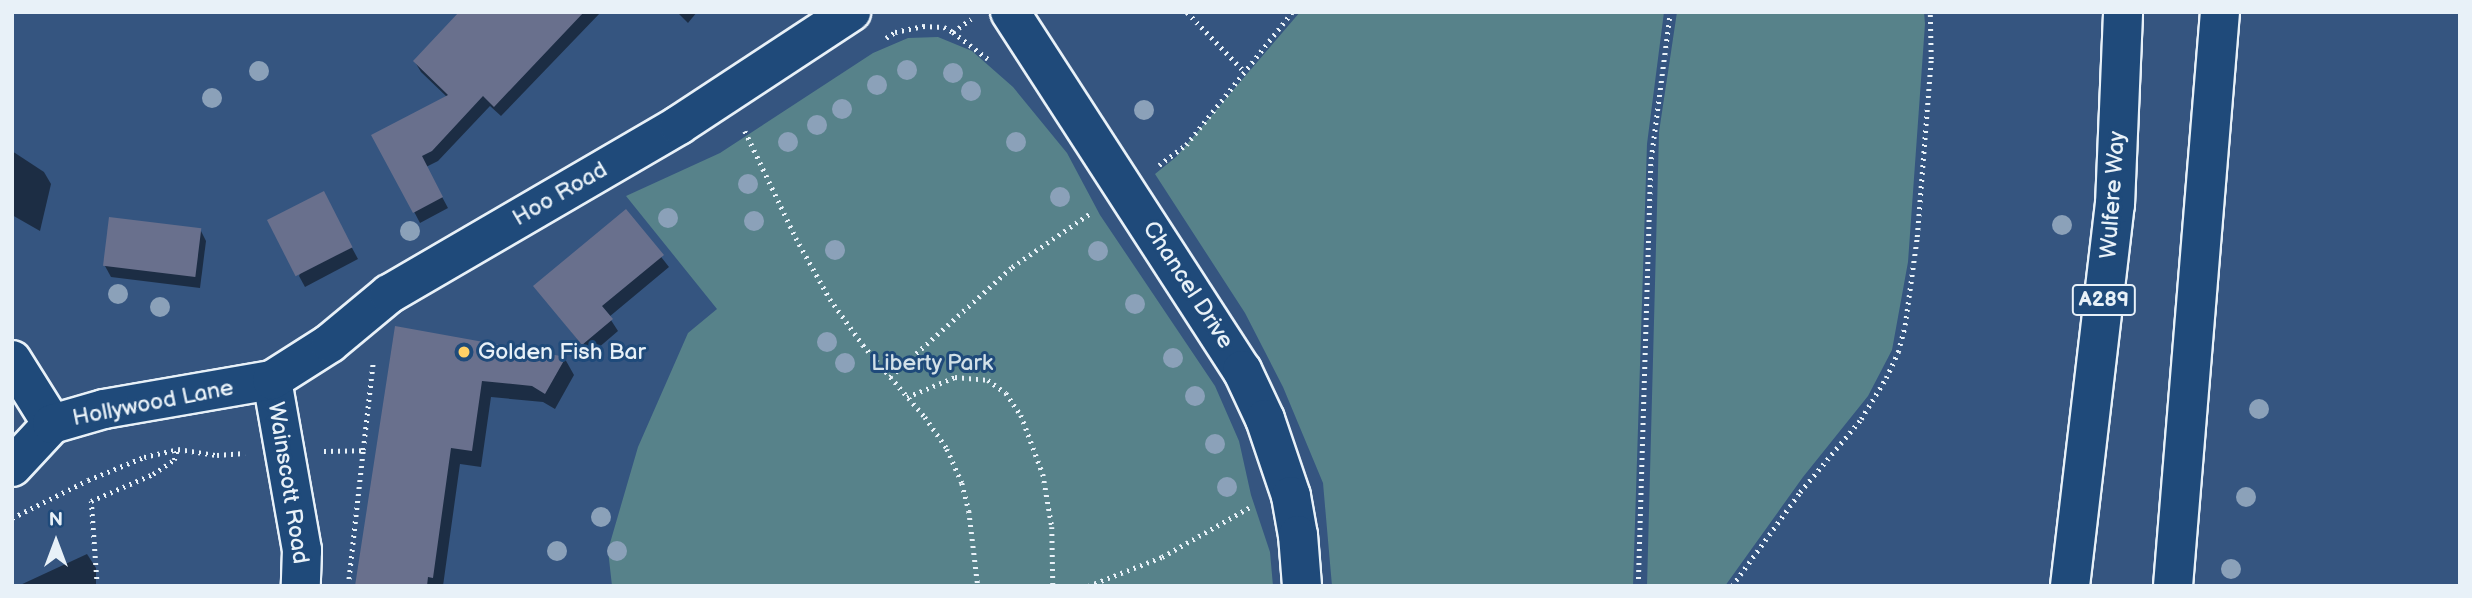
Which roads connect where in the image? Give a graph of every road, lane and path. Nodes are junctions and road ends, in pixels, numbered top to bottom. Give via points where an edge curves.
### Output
1 (851, 12) edge
2 (1010, 12) edge
3 (1187, 12) edge
4 (1670, 12) edge
5 (1930, 12) edge
6 (2123, 12) edge
7 (2220, 12) edge
8 (1243, 70) dead end
9 (743, 127) dead end
10 (12, 360) edge
11 (272, 380) junction
12 (907, 397) junction
13 (52, 424) junction
14 (178, 449) dead end
15 (363, 450) dead end
16 (12, 467) edge
17 (1291, 496) junction
18 (97, 586) edge
19 (301, 586) edge
20 (348, 586) edge
21 (978, 586) edge
22 (1053, 586) edge
23 (1088, 586) edge
24 (1302, 586) edge
25 (1638, 586) edge
26 (1732, 586) edge
27 (2070, 586) edge
28 (2173, 586) edge

1 - 11 main road, Hoo Road via 679,125 389,294 330,343
2 - 17 main road, Chancel Drive via 1229,345 1261,410
3 - 8 path
4 - 25 path via 1651,159
5 - 26 path via 1931,59 1916,251 1898,352 1861,419 1807,482
6 - 27 main road, Wulfere Way / A289 via 2115,205
7 - 28 main road
9 - 12 path via 823,288
10 - 13 main road
11 - 13 main road, Hollywood Lane via 104,409
11 - 19 main road, Wainscott Road via 302,550
12 - 21 path via 937,433 961,479 973,529
12 - 22 path via 955,377 988,380 1006,393 1024,420 1043,474 1052,531
13 - 16 main road, Hollywood Lane
14 - 18 path via 174,460 153,474 91,501
15 - 20 path
17 - 23 path via 1250,507 1162,557
17 - 24 main road, Chancel Drive

